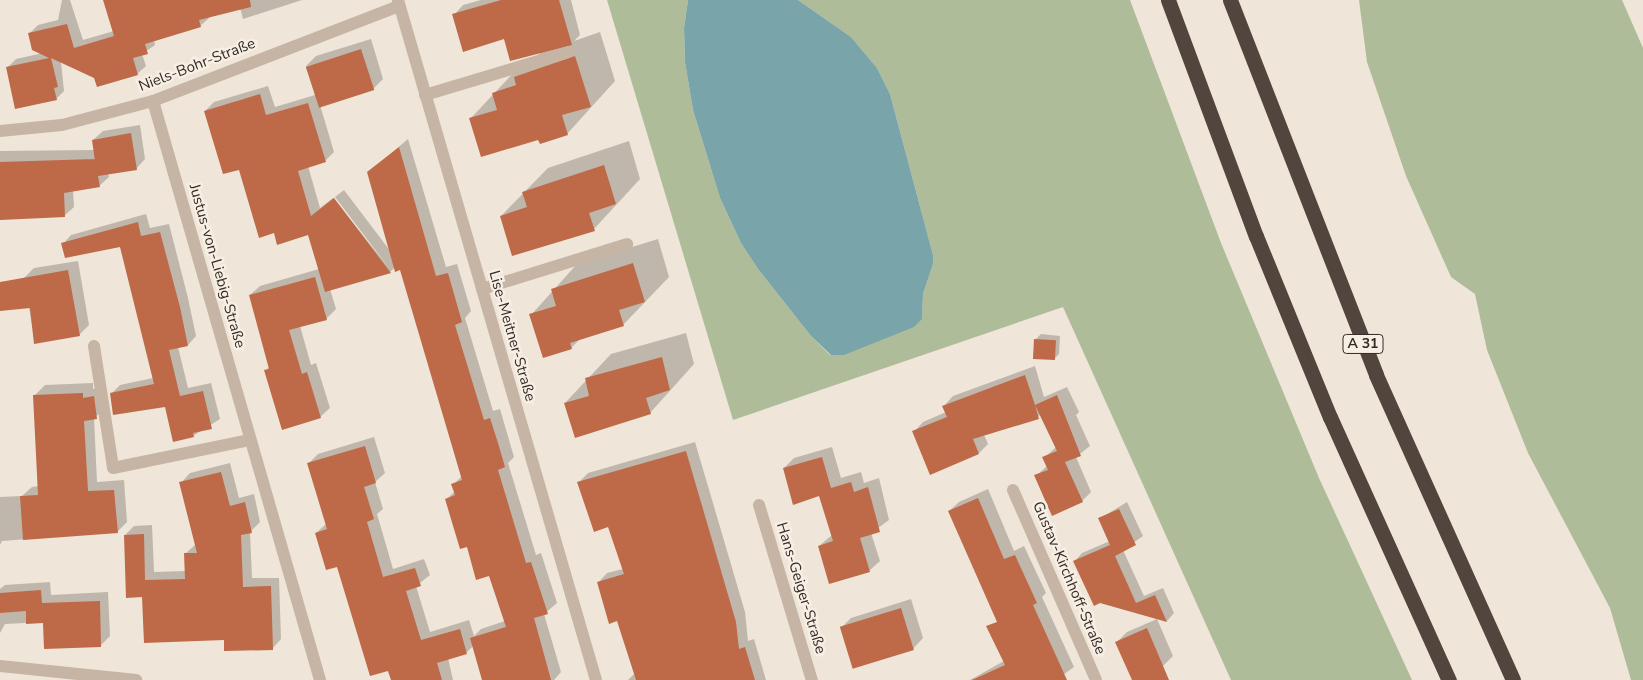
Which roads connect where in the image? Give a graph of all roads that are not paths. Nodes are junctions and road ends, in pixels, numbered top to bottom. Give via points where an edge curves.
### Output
1 (1168, 0) edge
2 (1230, 0) edge
3 (398, 3) edge
4 (568, 52) dead end
5 (425, 95) junction
6 (153, 101) junction
7 (0, 131) edge
8 (627, 244) dead end
9 (482, 288) junction
10 (94, 346) dead end
11 (250, 440) junction
12 (1013, 490) dead end
13 (759, 505) dead end
14 (0, 666) edge
15 (136, 680) edge
16 (320, 680) edge
17 (596, 680) edge
18 (812, 680) edge
19 (1096, 680) edge
20 (1449, 680) edge
21 (1513, 680) edge

1 - 20 highway via 1256,236 1330,417
2 - 21 highway, A 31 via 1376,375
3 - 5 street, Lise-Meitner-Straße
3 - 6 street, Niels-Bohr-Straße
4 - 5 street
5 - 9 street, Lise-Meitner-Straße
6 - 7 street, Niels-Bohr-Straße via 62,125
6 - 11 street, Justus-von-Liebig-Straße
8 - 9 street
9 - 17 street, Lise-Meitner-Straße
10 - 11 street via 113,468
11 - 16 street, Justus-von-Liebig-Straße
12 - 19 street, Gustav-Kirchhoff-Straße
13 - 18 street, Hans-Geiger-Straße
14 - 15 street

